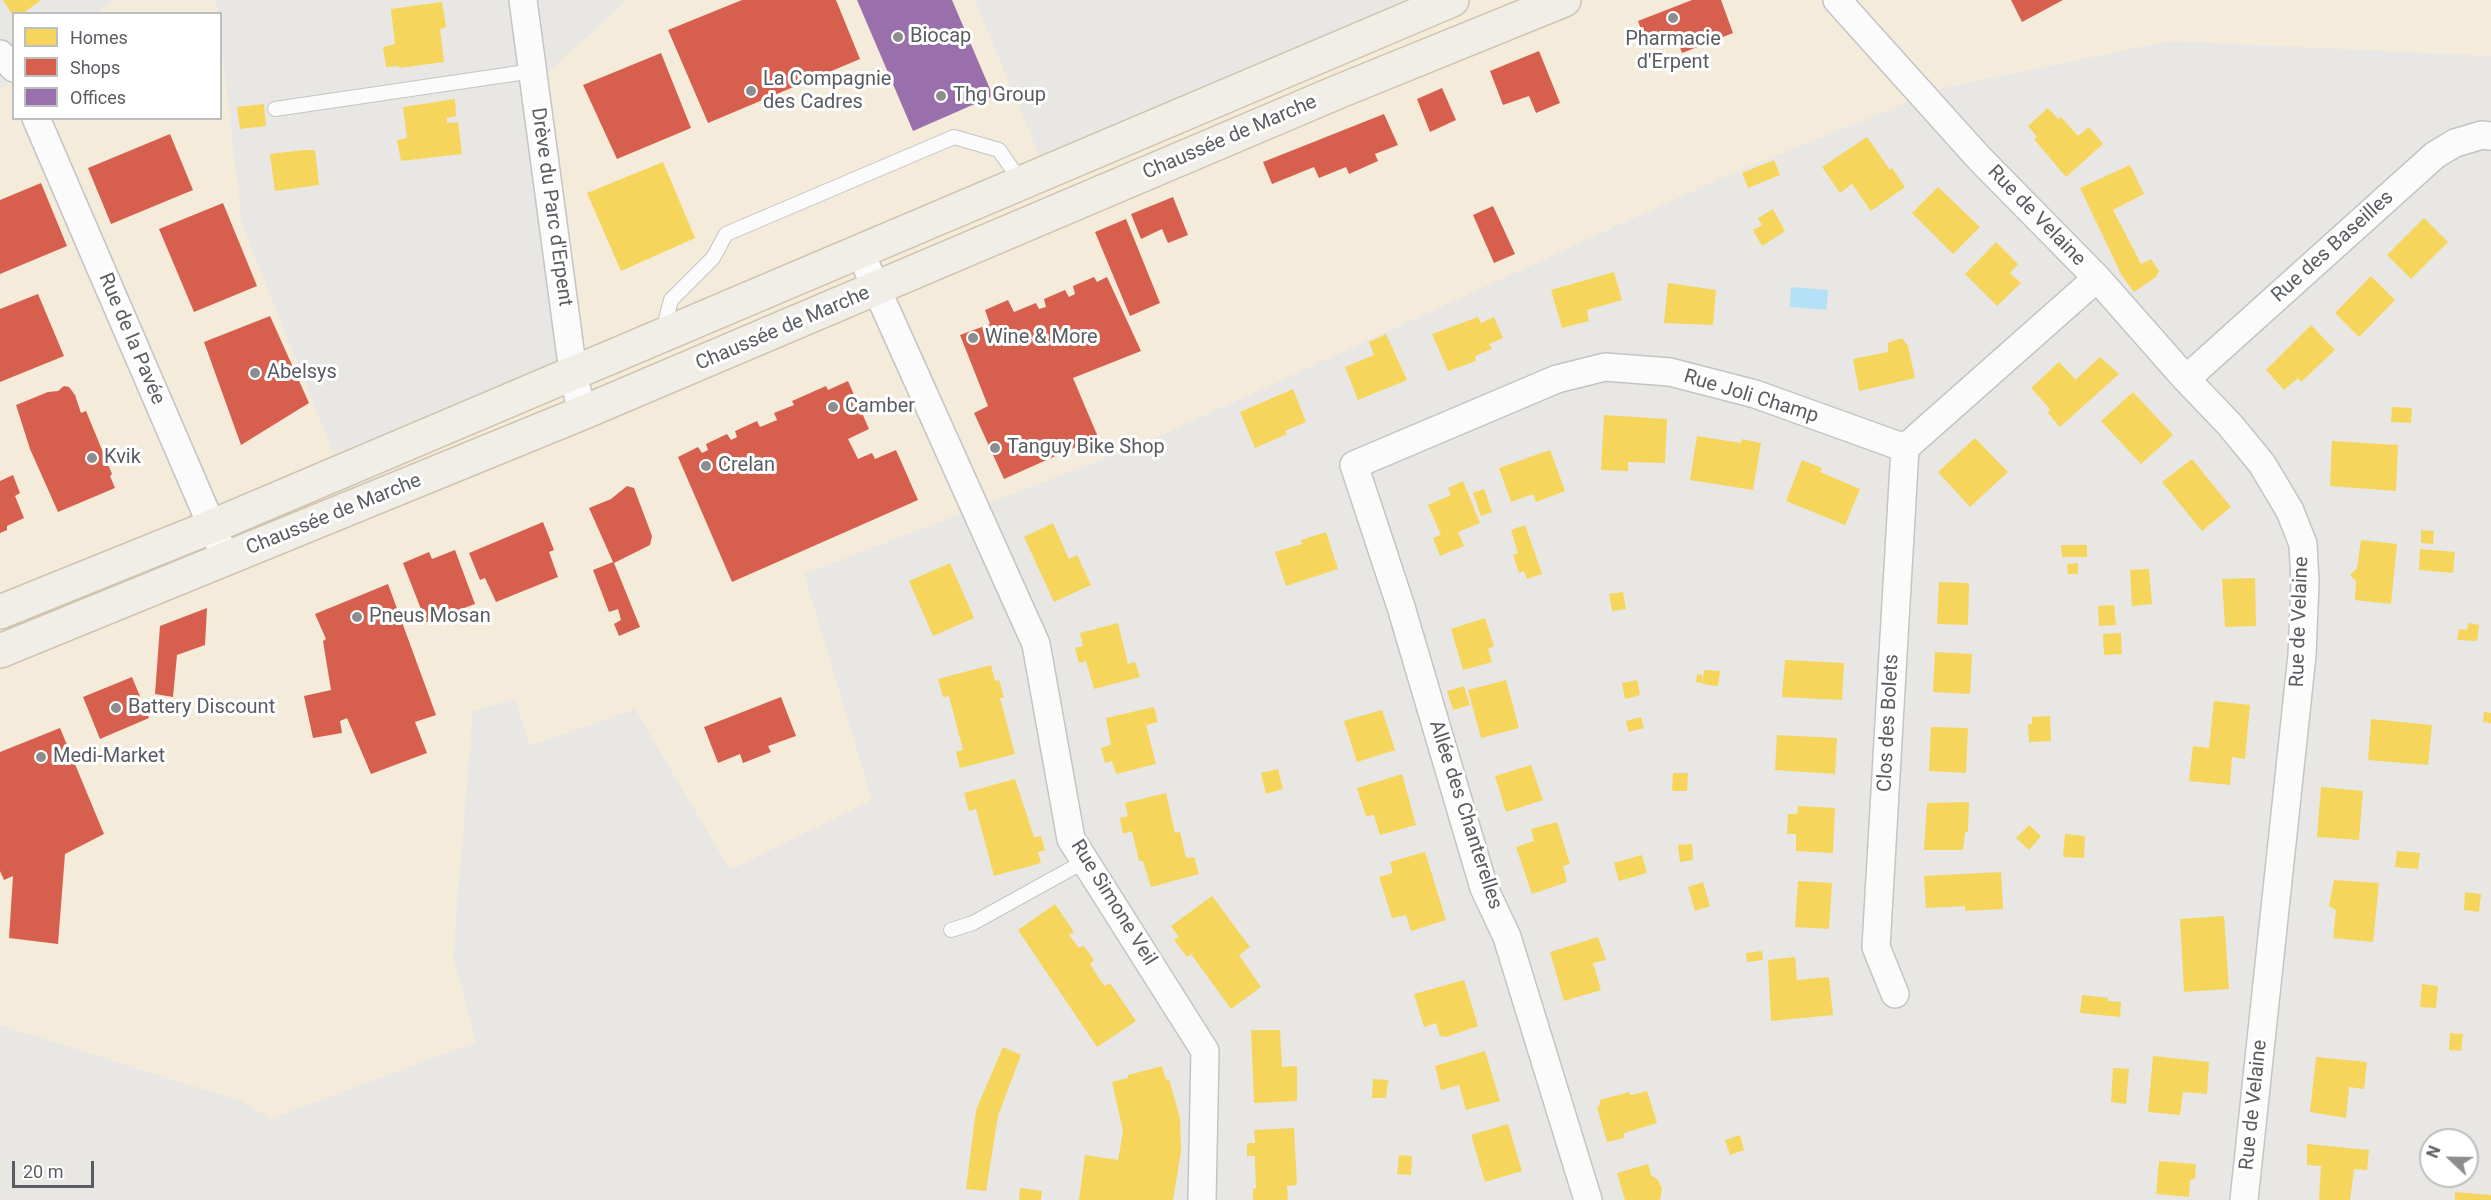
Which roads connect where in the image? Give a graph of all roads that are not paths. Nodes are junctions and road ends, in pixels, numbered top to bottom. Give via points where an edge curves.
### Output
1 (523, 0) edge
2 (1452, 0) edge
3 (1564, 0) edge
4 (1837, 0) edge
5 (0, 54) edge
6 (12, 66) edge
7 (533, 71) junction
8 (275, 109) dead end
9 (37, 120) edge
10 (2491, 136) edge
11 (1022, 183) junction
12 (860, 252) junction
13 (2097, 278) junction
14 (876, 290) junction
15 (662, 335) junction
16 (573, 372) junction
17 (2186, 380) junction
18 (582, 413) junction
19 (1905, 448) junction
20 (1354, 465) joint
21 (213, 526) junction
22 (226, 559) junction
23 (0, 612) edge
24 (0, 651) edge
25 (1085, 861) junction
26 (951, 930) dead end
27 (1895, 994) dead end
28 (1202, 1200) edge
29 (1588, 1200) edge
30 (2244, 1200) edge

1 - 7 street, Drève du Parc d'Erpent
2 - 11 main road, Chaussée de Marche
3 - 14 main road, Chaussée de Marche via 1340,91
4 - 13 street, Rue de Velaine via 1980,158
5 - 6 street
7 - 8 lane
7 - 16 street, Drève du Parc d'Erpent
9 - 21 street, Rue de la Pavée
10 - 17 street, Rue des Baseilles via 2455,143 2435,155
11 - 12 main road, Chaussée de Marche
11 - 15 lane via 999,150 954,137 726,234 713,258 671,300
12 - 14 street, Rue Simone Veil
12 - 15 main road, Chaussée de Marche
13 - 17 street, Rue de Velaine
13 - 19 street
14 - 18 main road, Chaussée de Marche
14 - 25 street, Rue Simone Veil via 1036,644 1071,839
15 - 16 main road, Chaussée de Marche
16 - 18 street, Drève du Parc d'Erpent
16 - 21 main road, Chaussée de Marche
17 - 30 street, Rue de Velaine via 2262,464 2303,544 2302,655
18 - 22 main road, Chaussée de Marche
19 - 20 street, Rue Joli Champ via 1755,394 1670,372 1605,367 1557,379
19 - 27 street, Clos des Bolets via 1876,947
20 - 29 street, Allée des Chanterelles via 1401,607 1484,888 1507,937
21 - 22 street, Rue de la Pavée
21 - 23 main road, Chaussée de Marche
22 - 24 main road, Chaussée de Marche
25 - 26 lane via 973,923
25 - 28 street, Rue Simone Veil via 1205,1051

